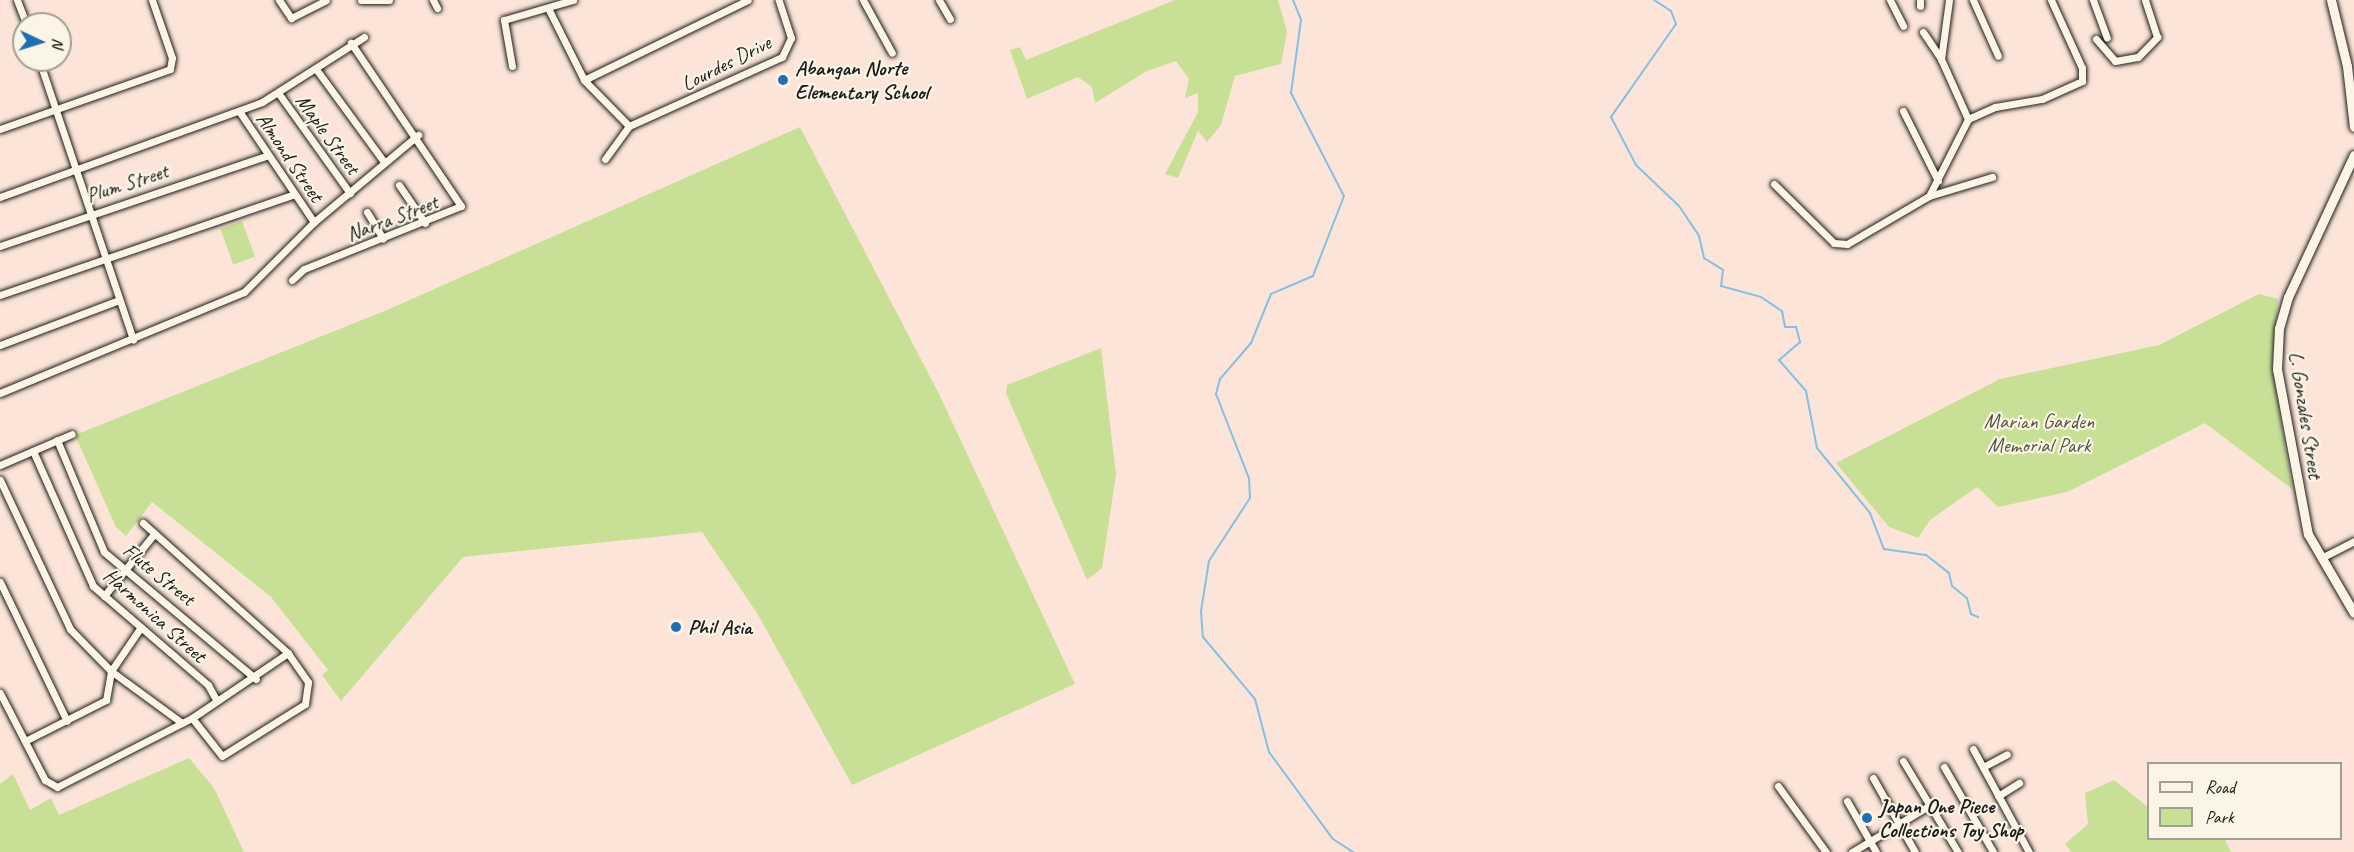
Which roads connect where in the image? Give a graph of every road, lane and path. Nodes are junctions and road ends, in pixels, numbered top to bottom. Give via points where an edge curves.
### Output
1 (152, 0) edge
2 (279, 0) edge
3 (326, 0) edge
4 (361, 0) edge
5 (389, 0) edge
6 (432, 0) edge
7 (573, 0) edge
8 (748, 0) edge
9 (779, 0) edge
10 (863, 0) edge
11 (939, 0) edge
12 (1890, 0) edge
13 (1949, 0) edge
14 (1972, 0) edge
15 (2051, 0) edge
16 (2093, 0) edge
17 (2145, 0) edge
18 (2331, 0) edge
19 (438, 8) dead end
20 (548, 8) junction
21 (950, 19) dead end
22 (1903, 26) dead end
23 (1923, 32) dead end
24 (363, 37) dead end
25 (2107, 38) dead end
26 (2096, 39) dead end
27 (351, 44) junction
28 (892, 53) dead end
29 (1998, 56) dead end
30 (1941, 59) junction
31 (2351, 65) edge
32 (512, 66) dead end
33 (316, 69) junction
34 (43, 72) edge
35 (584, 80) junction
36 (279, 94) junction
37 (2353, 105) edge
38 (239, 111) junction
39 (1903, 111) dead end
40 (57, 112) junction
41 (1968, 119) junction
42 (629, 126) junction
43 (2354, 127) edge
44 (0, 129) edge
45 (418, 135) junction
46 (2354, 155) edge
47 (266, 156) junction
48 (605, 159) dead end
49 (384, 162) junction
50 (75, 169) junction
51 (1992, 177) dead end
52 (1938, 181) junction
53 (1774, 184) dead end
54 (399, 185) dead end
55 (350, 192) junction
56 (292, 195) junction
57 (1929, 196) junction
58 (0, 197) edge
59 (90, 212) junction
60 (367, 212) dead end
61 (314, 222) junction
62 (425, 223) junction
63 (382, 239) junction
64 (0, 246) edge
65 (105, 256) junction
66 (292, 280) dead end
67 (0, 295) edge
68 (119, 300) junction
69 (133, 340) junction
70 (0, 345) edge
71 (0, 393) edge
72 (72, 434) dead end
73 (57, 440) junction
74 (33, 451) junction
75 (0, 465) edge
76 (0, 480) edge
77 (143, 523) dead end
78 (154, 534) junction
79 (2354, 541) edge
80 (2321, 558) junction
81 (127, 566) junction
82 (0, 582) edge
83 (104, 596) junction
84 (2354, 613) edge
85 (141, 627) junction
86 (288, 653) junction
87 (111, 671) junction
88 (256, 679) junction
89 (0, 693) edge
90 (217, 701) junction
91 (192, 718) junction
92 (67, 721) junction
93 (182, 723) junction
94 (25, 741) junction
95 (1973, 749) dead end
96 (2007, 754) dead end
97 (1904, 761) dead end
98 (1944, 767) dead end
99 (1983, 767) junction
100 (1873, 778) dead end
101 (2019, 783) dead end
102 (1778, 786) dead end
103 (1998, 796) junction
104 (1847, 801) dead end
105 (1932, 804) junction
106 (1899, 824) junction
107 (1870, 841) junction
108 (1826, 852) edge
109 (1852, 852) edge
110 (1876, 852) edge
111 (1915, 852) edge
112 (1958, 852) edge
113 (1993, 852) edge
114 (2029, 852) edge

1 - 40 street via 172,58 170,69
2 - 3 street via 291,18
4 - 5 street
6 - 19 street
7 - 20 street
8 - 35 street
9 - 42 street, Lourdes Drive via 791,38 782,57
10 - 28 street
11 - 21 street
12 - 22 street
13 - 30 street
14 - 29 street
15 - 41 street via 2082,68 2079,85
16 - 25 street
17 - 26 street via 2157,37 2138,57 2115,61
18 - 31 street
20 - 32 street via 504,20
20 - 35 street
23 - 30 street
24 - 27 street
27 - 33 street
27 - 45 street
30 - 41 street
31 - 37 street
33 - 36 street
33 - 49 street
34 - 40 street
35 - 42 street
36 - 38 street
36 - 55 street, Maple Street
37 - 43 street
38 - 47 street, Almond Street
38 - 50 street
39 - 52 street
40 - 44 street
40 - 50 street
41 - 52 street
42 - 48 street
45 - 49 street
45 - 62 street, Narra Street via 461,206
46 - 80 street, L. Gonzales Street via 2279,328 2277,369 2287,430 2308,534
47 - 56 street, Almond Street
47 - 59 street, Plum Street
49 - 55 street
50 - 58 street
50 - 59 street
51 - 57 street
52 - 57 street
53 - 57 street via 1834,243 1847,244
54 - 62 street
55 - 61 street
56 - 61 street, Almond Street
56 - 65 street
59 - 64 street, Plum Street
59 - 65 street
60 - 63 street
61 - 69 street via 244,292
62 - 63 street, Narra Street
63 - 66 street, Narra Street via 304,268
65 - 67 street
65 - 68 street
68 - 69 street
68 - 70 street
69 - 71 street
72 - 73 street
73 - 74 street
73 - 81 street, Flute Street via 104,552
74 - 75 street
74 - 83 street, Harmonica Street via 93,586
76 - 87 street via 70,629
77 - 78 street
78 - 81 street
78 - 86 street
79 - 80 street
80 - 84 street, L. Gonzales Street
81 - 83 street
81 - 88 street, Flute Street
82 - 92 street
83 - 85 street, Harmonica Street
85 - 87 street
85 - 90 street, Harmonica Street via 208,685
86 - 88 street
86 - 91 street via 308,682 305,704 222,756
87 - 92 street via 106,700
87 - 93 street
88 - 90 street
89 - 94 street
90 - 91 street
91 - 93 street
92 - 94 street
93 - 94 street via 52,787
95 - 99 street
96 - 99 street
97 - 105 street
98 - 113 street
99 - 103 street
100 - 106 street
101 - 103 street
102 - 108 street
103 - 114 street
104 - 107 street
105 - 106 street
105 - 112 street
106 - 107 street
106 - 111 street
107 - 109 street
107 - 110 street

